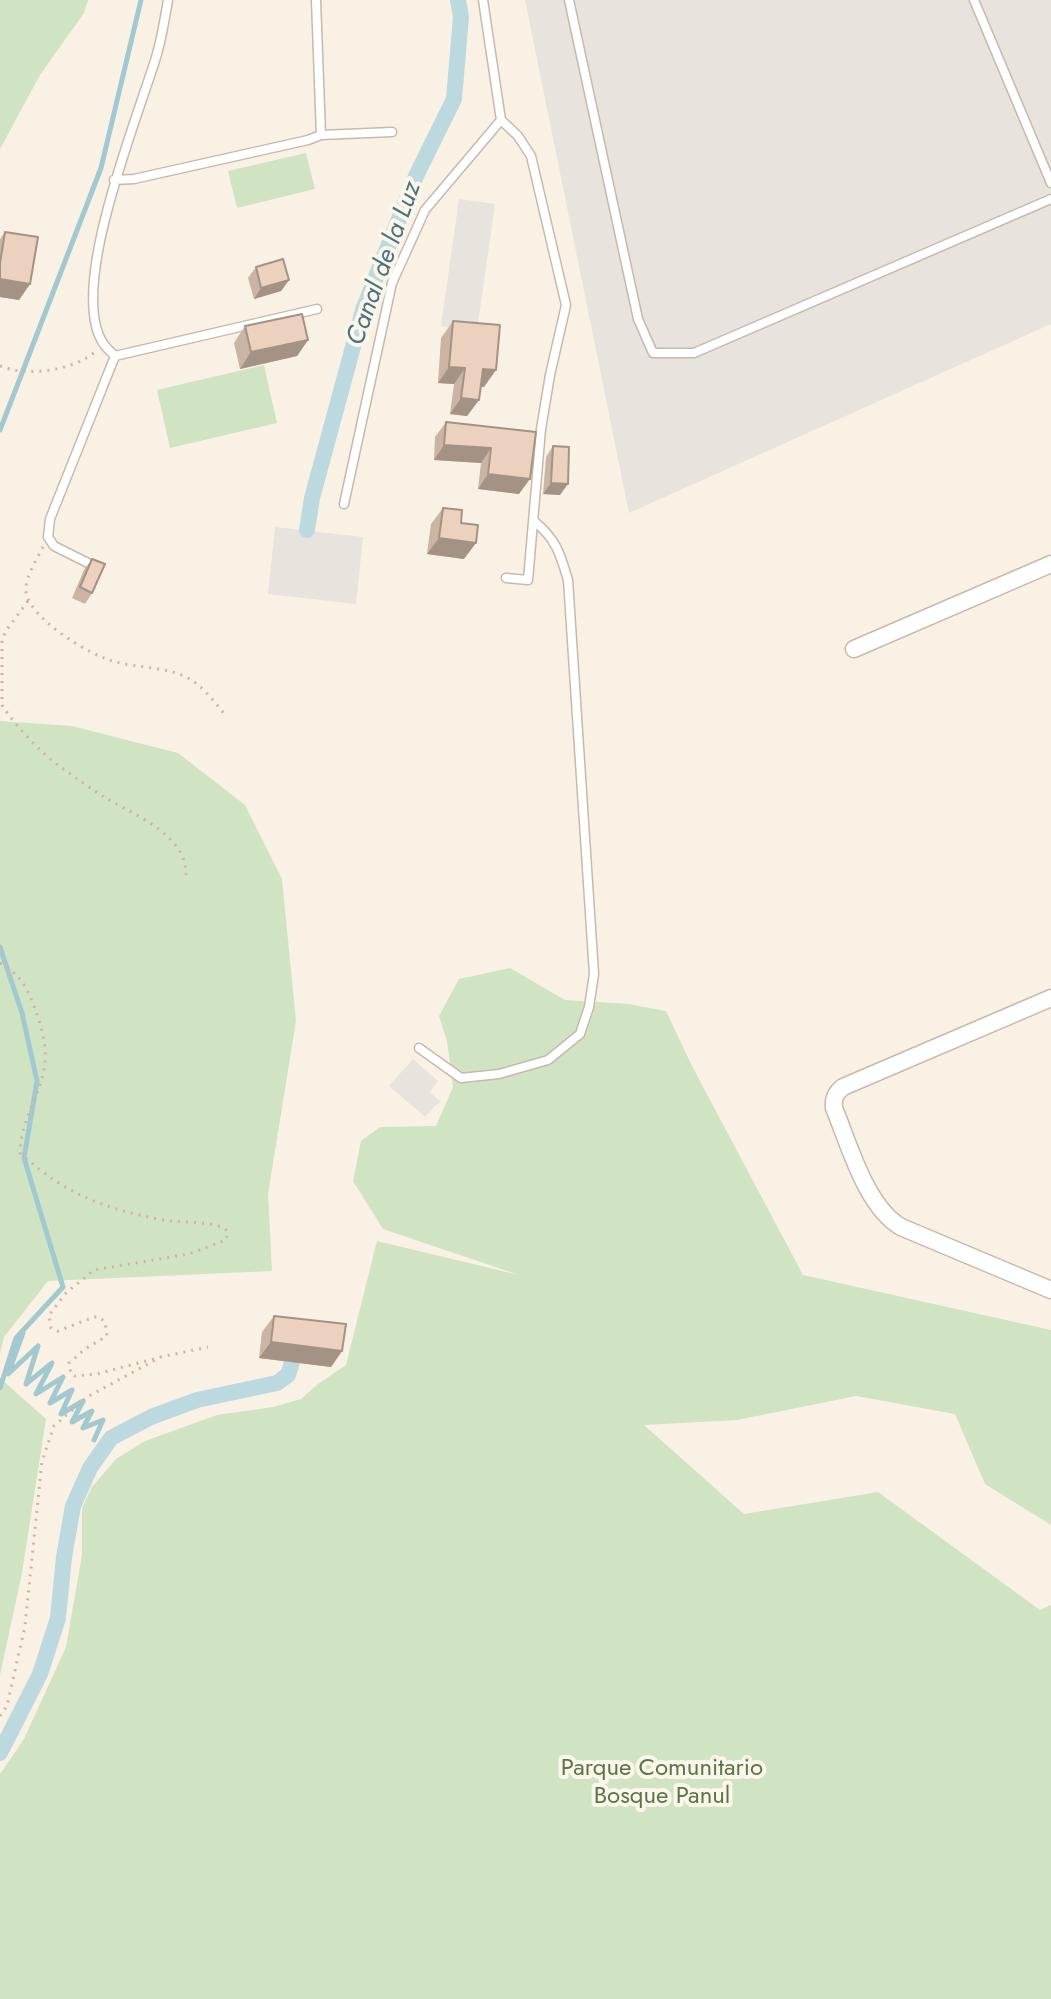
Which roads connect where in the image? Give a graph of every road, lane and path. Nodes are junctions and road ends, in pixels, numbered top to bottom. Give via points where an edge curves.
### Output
1 (168, 0) edge
2 (316, 0) edge
3 (483, 0) edge
4 (569, 0) edge
5 (974, 0) edge
6 (501, 120) junction
7 (392, 132) dead end
8 (321, 135) junction
9 (114, 180) junction
10 (1051, 183) edge
11 (1051, 199) edge
12 (317, 309) dead end
13 (102, 342) junction
14 (115, 356) junction
15 (0, 366) edge
16 (344, 504) dead end
17 (534, 521) junction
18 (48, 537) junction
19 (1051, 564) edge
20 (94, 566) edge
21 (506, 578) dead end
22 (28, 601) junction
23 (854, 649) dead end
24 (227, 717) dead end
25 (186, 875) dead end
26 (0, 963) edge
27 (1051, 998) edge
28 (419, 1048) dead end
29 (1051, 1290) edge
30 (208, 1347) dead end
31 (161, 1357) junction
32 (0, 1716) edge

1 - 9 lane via 157,52
2 - 8 lane
3 - 6 lane
4 - 11 lane via 638,319 653,353 694,353
5 - 10 lane
6 - 16 lane via 425,210 392,283
6 - 17 lane via 531,156 566,305 541,429
7 - 8 lane
8 - 9 lane
9 - 13 lane via 94,274 93,311
12 - 14 lane
13 - 14 lane
13 - 15 path via 93,355 59,367 13,371
14 - 18 lane via 50,519
17 - 21 lane via 528,580
17 - 28 lane via 551,535 568,580 594,974 589,1007 580,1034 548,1060 499,1074 461,1078
18 - 20 lane via 54,546
18 - 22 path via 25,586
19 - 23 street
22 - 24 path via 91,654 186,677
22 - 25 path via 2,642 2,705 51,759 107,799 146,818 172,842
26 - 31 path via 17,973 27,989 43,1038 45,1061 23,1126 20,1153 102,1206 215,1224 228,1232 226,1240 211,1248 94,1270 49,1315 51,1328 58,1331 94,1317 105,1322 107,1336 69,1363 75,1376
27 - 29 street via 843,1087 833,1102 872,1196 886,1216
30 - 31 path
31 - 32 path via 87,1397 54,1426 42,1461 25,1626 7,1706

